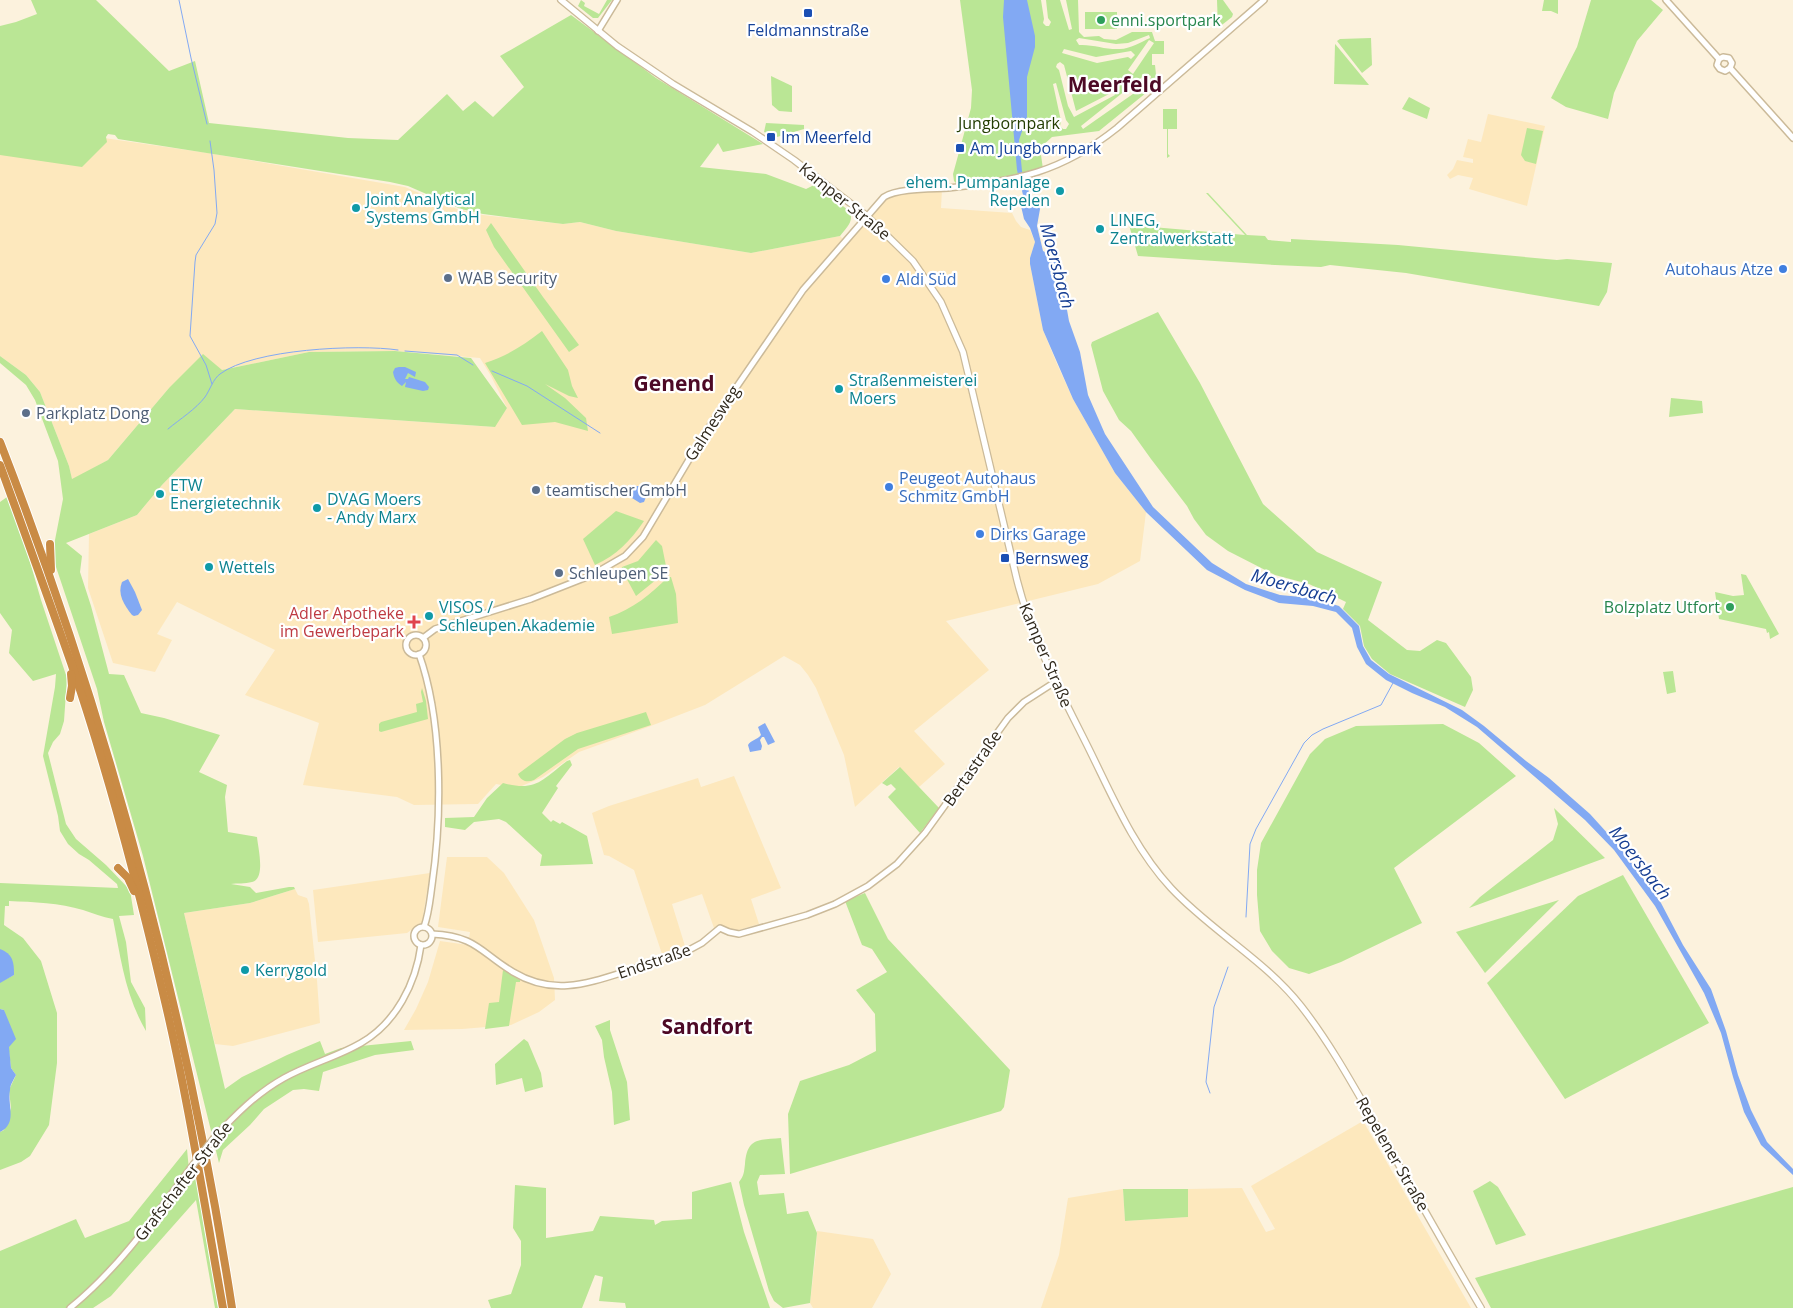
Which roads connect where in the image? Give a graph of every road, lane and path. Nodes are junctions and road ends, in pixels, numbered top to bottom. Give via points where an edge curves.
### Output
1 (561, 0) edge
2 (617, 0) edge
3 (1264, 0) edge
4 (1666, 0) edge
5 (598, 31) junction
6 (1719, 58) junction
7 (1730, 68) junction
8 (1793, 138) edge
9 (867, 216) junction
10 (0, 442) edge
11 (0, 464) edge
12 (50, 544) dead end
13 (53, 584) junction
14 (422, 638) junction
15 (68, 654) junction
16 (419, 654) junction
17 (1055, 682) junction
18 (70, 698) dead end
19 (897, 864) joint
20 (118, 868) dead end
21 (424, 927) junction
22 (146, 928) junction
23 (432, 934) junction
24 (421, 945) junction
25 (1299, 1003) joint
26 (70, 1308) edge
27 (223, 1308) edge
28 (232, 1308) edge
29 (1481, 1308) edge

1 - 5 main road, Kamper Straße
2 - 5 street
3 - 9 street via 1102,140 1068,160 1016,178 890,193
4 - 6 street
5 - 9 main road, Kamper Straße via 673,84 774,146
6 - 7 street via 1729,58
6 - 7 street via 1720,69
7 - 8 street
9 - 14 street, Galmesweg via 802,290 708,428 643,537 630,551 592,575 523,602 435,629
9 - 17 main road, Kamper Straße via 913,261 940,302 959,342 1023,603
10 - 13 highway
11 - 15 highway
12 - 13 highway
13 - 28 highway via 112,765 161,947 210,1173
14 - 16 street via 425,647
14 - 16 street via 414,636 406,642 408,652
15 - 18 highway via 72,686
15 - 22 highway via 113,801
16 - 21 street via 434,714 438,787 435,863
17 - 19 street, Bertastraße via 1024,702 1008,718 925,833
17 - 25 main road, Kamper Straße via 1129,829 1157,872
19 - 23 street, Endstraße via 853,894 807,914 739,934 720,928 689,950 596,981 567,987 524,978 472,943 455,936
20 - 22 highway via 132,885
21 - 23 street
21 - 24 street via 414,934 416,942
22 - 27 highway via 183,1085
23 - 24 street via 431,941
24 - 26 street, Grafschafter Straße, bridge via 409,987 389,1019 362,1043 283,1079 238,1113 214,1138 121,1259
25 - 29 main road, Repelener Straße via 1350,1080

